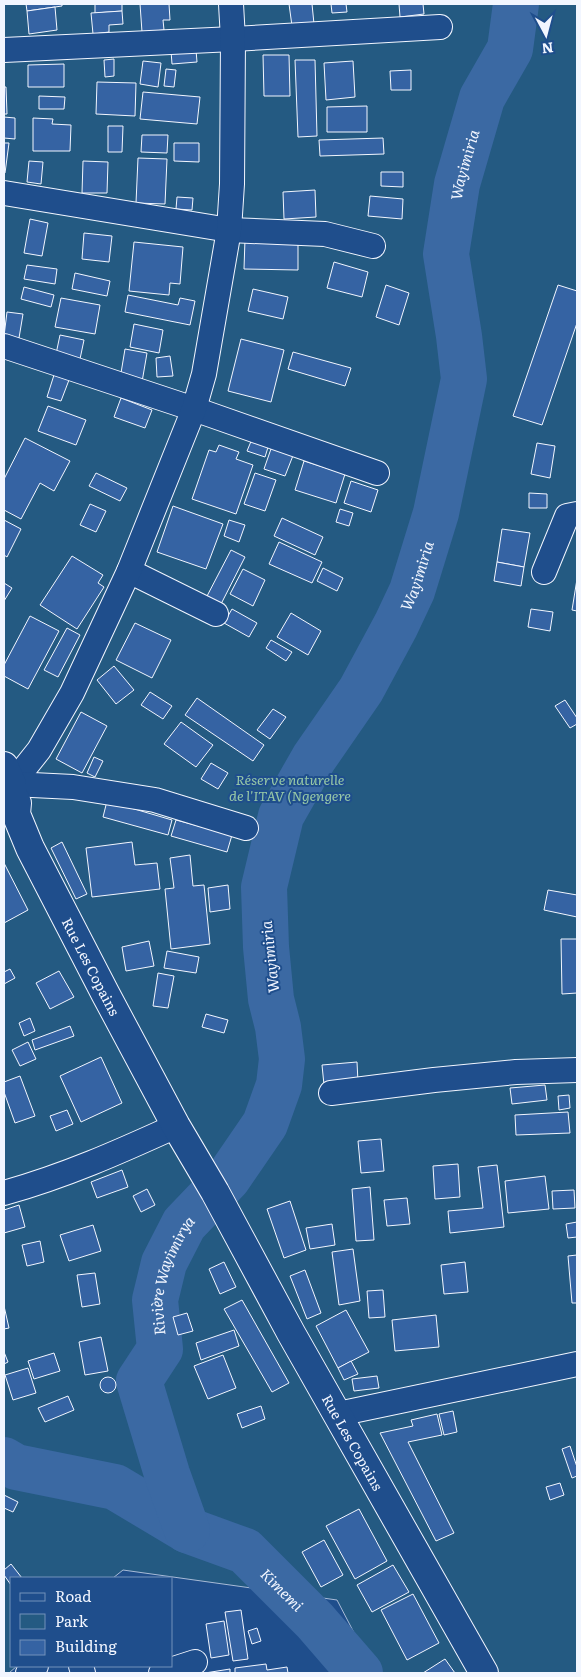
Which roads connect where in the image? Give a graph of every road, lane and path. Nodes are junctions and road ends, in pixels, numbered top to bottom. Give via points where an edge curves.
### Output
1 (231, 4) edge
2 (440, 27) dead end
3 (233, 39) junction
4 (4, 50) edge
5 (4, 193) edge
6 (229, 230) junction
7 (373, 246) dead end
8 (4, 346) edge
9 (194, 409) junction
10 (377, 474) dead end
11 (577, 514) edge
12 (130, 571) junction
13 (544, 572) dead end
14 (216, 614) dead end
15 (8, 775) edge
16 (10, 817) edge
17 (246, 828) dead end
18 (577, 1070) edge
19 (331, 1093) dead end
20 (176, 1126) junction
21 (4, 1192) edge
22 (577, 1364) edge
23 (338, 1414) junction
24 (196, 1662) dead end
25 (161, 1673) edge
26 (484, 1673) edge

1 - 3 street
2 - 3 street
3 - 4 street
3 - 6 street
5 - 6 street
6 - 7 street via 325,234
6 - 9 street via 204,374
8 - 9 street
9 - 10 street
9 - 12 street
11 - 13 street via 568,516
12 - 14 street
12 - 15 street via 72,693 39,750
15 - 16 street, Rue Les Copains via 17,803
15 - 17 street via 156,800
16 - 20 street, Rue Les Copains via 30,848
18 - 19 street via 516,1072
20 - 21 street via 107,1158 40,1183
20 - 23 street, Rue Les Copains
22 - 23 street
23 - 26 street, Rue Les Copains
24 - 25 street

